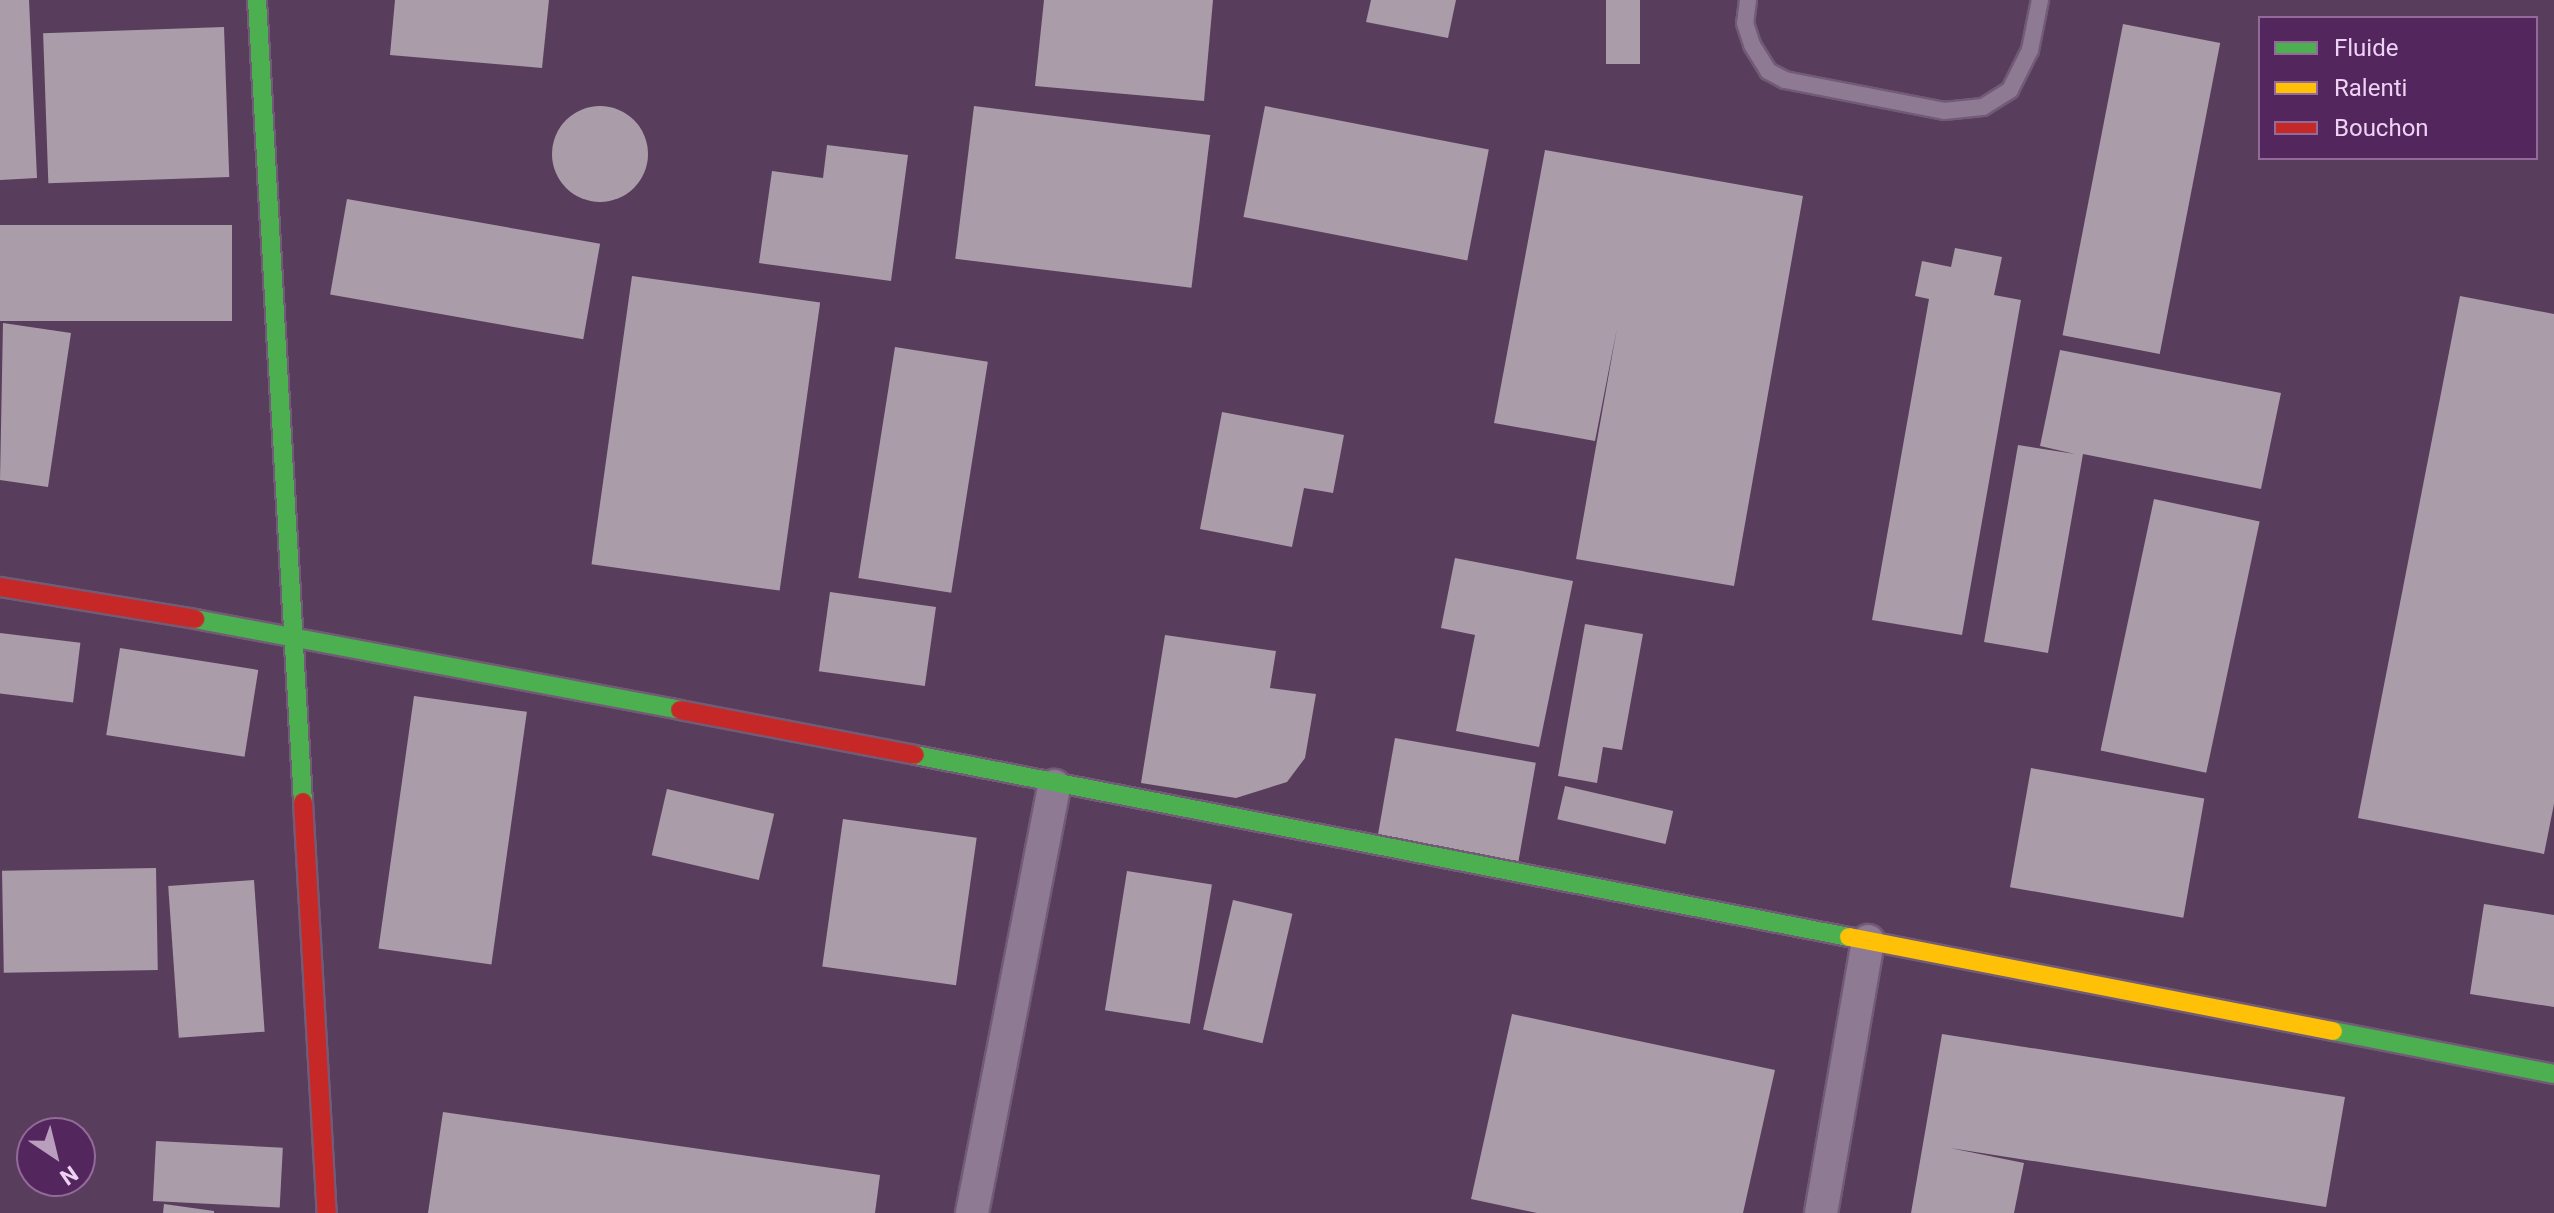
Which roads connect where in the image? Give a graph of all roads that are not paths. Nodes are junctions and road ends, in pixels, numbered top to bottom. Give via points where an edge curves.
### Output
1 (257, 0) edge
2 (1748, 0) edge
3 (2040, 0) edge
4 (0, 587) edge
5 (297, 635) junction
6 (1054, 786) junction
7 (1868, 941) junction
8 (2554, 1074) edge
9 (327, 1213) edge
10 (972, 1213) edge
11 (1821, 1213) edge

1 - 5 street
2 - 3 lane via 1745,23 1768,71 1785,80 1944,111 1983,107 2010,90 2030,50
4 - 5 street
5 - 6 street
5 - 9 street
6 - 7 street
6 - 10 street
7 - 8 street
7 - 11 street

